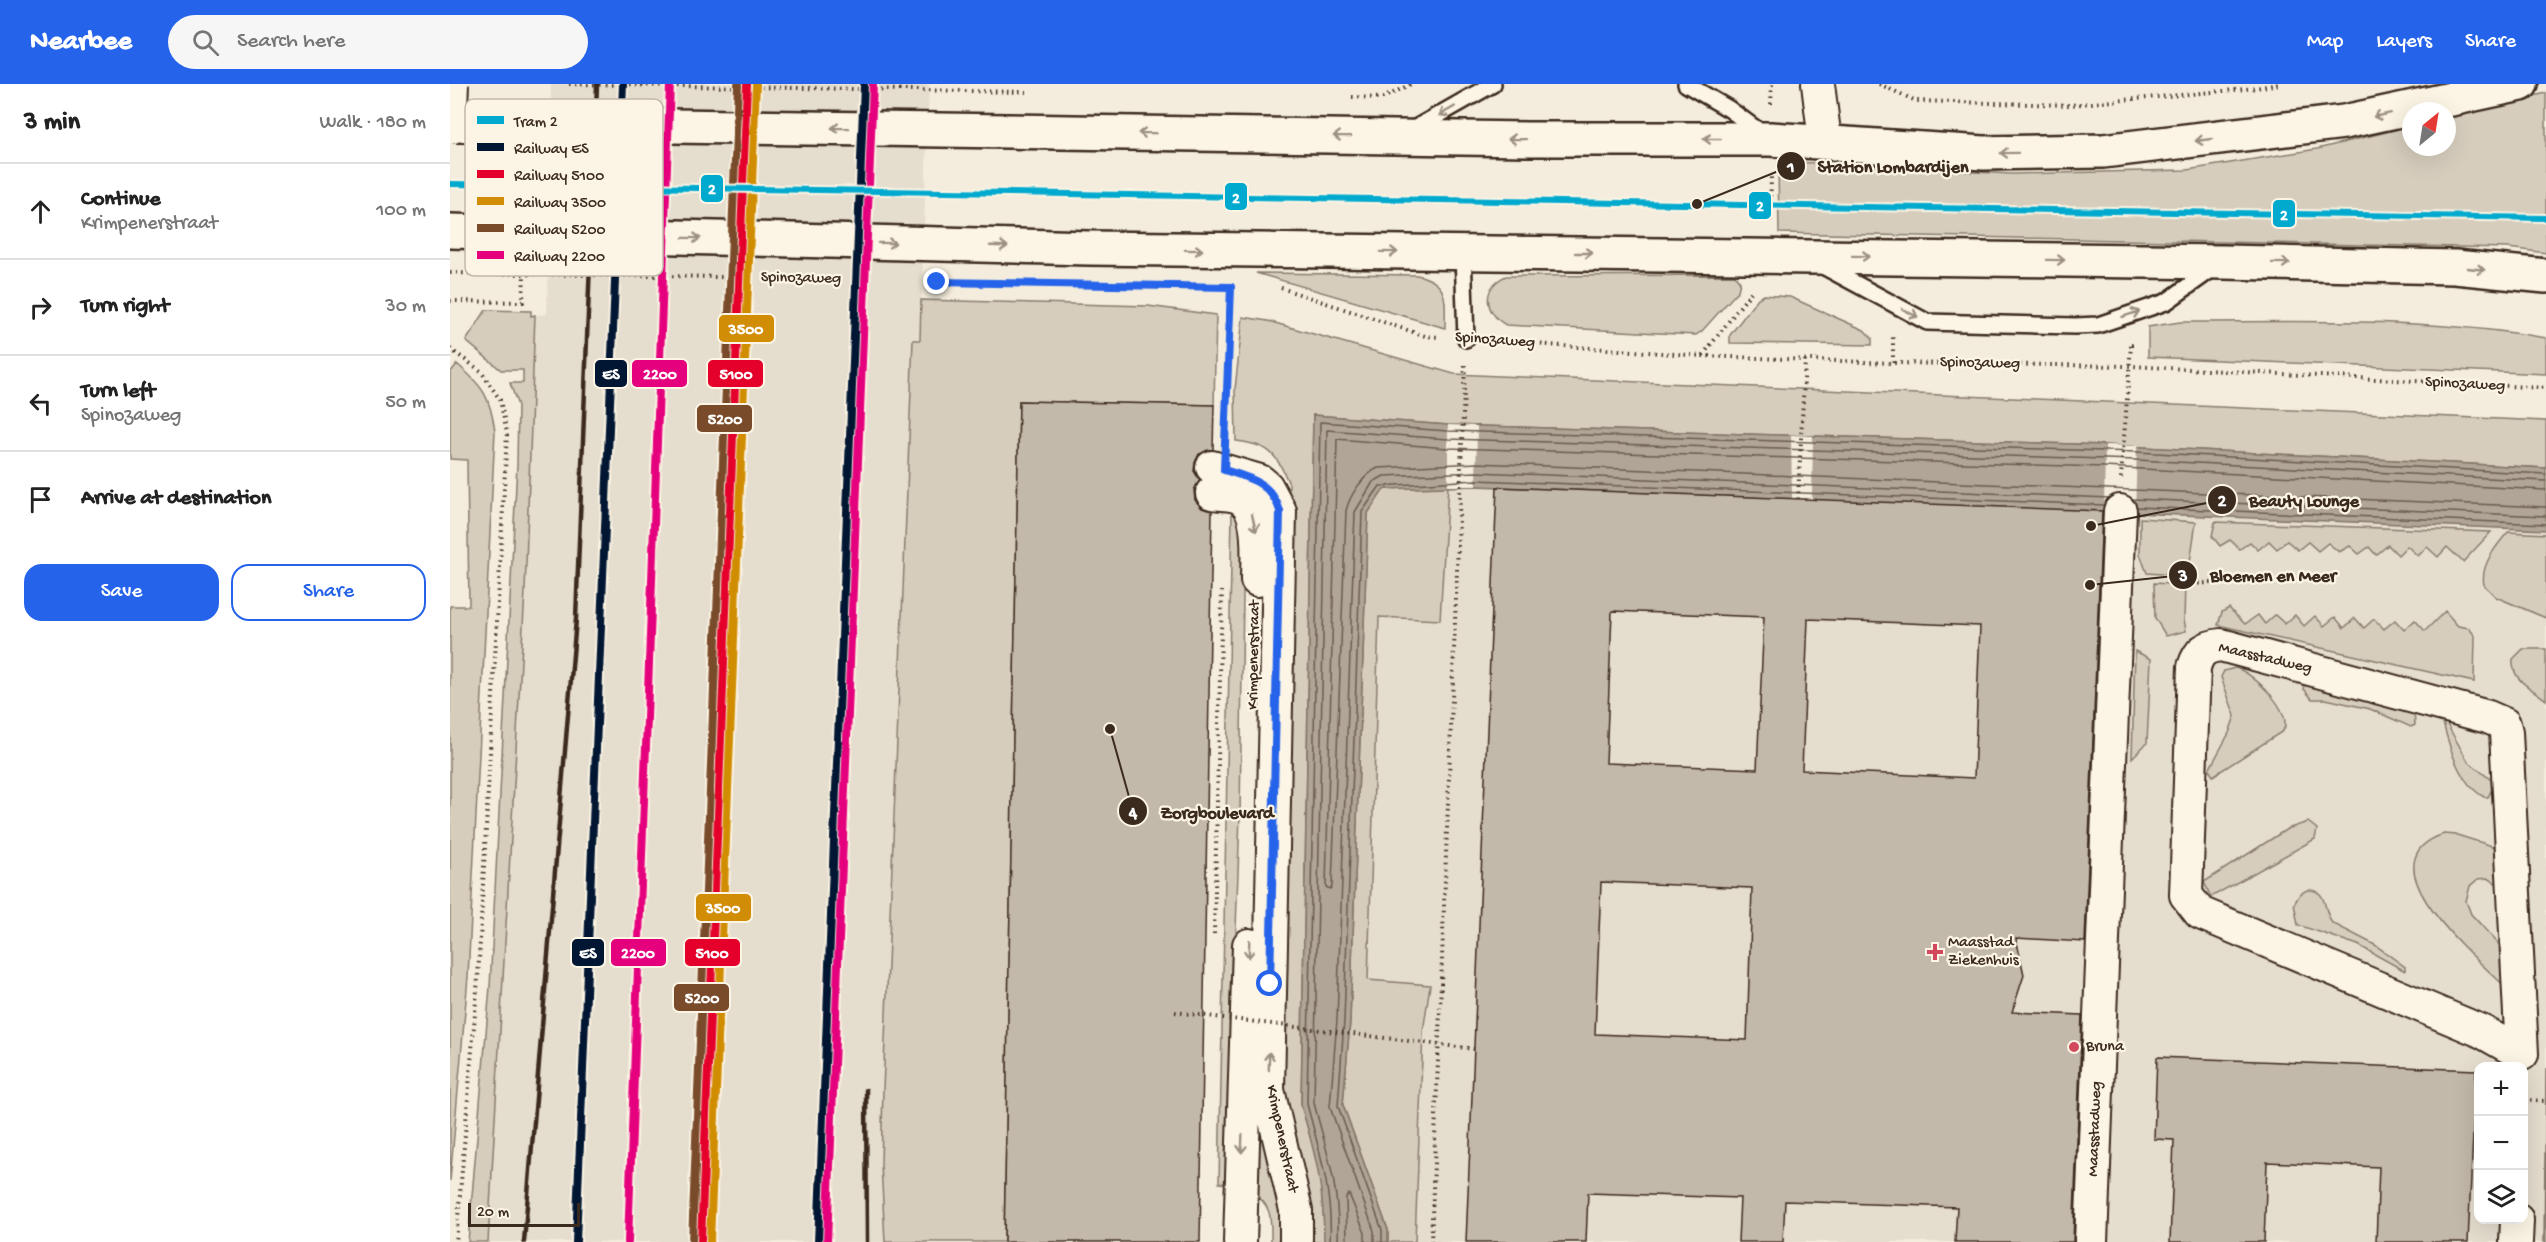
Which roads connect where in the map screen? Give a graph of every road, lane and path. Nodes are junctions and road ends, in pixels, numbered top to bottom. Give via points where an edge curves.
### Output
1 (452, 84) edge
2 (569, 84) edge
3 (1411, 84) edge
4 (1493, 84) edge
5 (1686, 84) edge
6 (1818, 84) edge
7 (1879, 84) edge
8 (2279, 84) edge
9 (2521, 84) edge
10 (1032, 93) dead end
11 (1348, 97) dead end
12 (450, 126) edge
13 (465, 126) edge
14 (663, 128) edge
15 (1400, 137) junction
16 (1770, 139) junction
17 (1826, 141) junction
18 (450, 231) edge
19 (465, 231) edge
20 (663, 237) edge
21 (1463, 253) junction
22 (1803, 255) junction
23 (2223, 262) junction
24 (524, 276) edge
25 (663, 276) edge
26 (2546, 276) edge
27 (724, 277) dead end
28 (1219, 287) dead end
29 (1231, 287) junction
30 (1243, 287) dead end
31 (1278, 287) dead end
32 (450, 301) edge
33 (1883, 329) dead end
34 (1466, 339) junction
35 (2131, 345) dead end
36 (450, 349) edge
37 (1805, 360) junction
38 (1893, 363) junction
39 (2131, 366) junction
40 (2546, 388) edge
41 (2122, 446) dead end
42 (1216, 477) junction
43 (1798, 499) dead end
44 (2120, 511) dead end
45 (2212, 583) dead end
46 (2186, 584) dead end
47 (1222, 590) dead end
48 (1214, 944) dead end
49 (1175, 1012) dead end
50 (1212, 1015) dead end
51 (1212, 1027) dead end
52 (1474, 1049) dead end
53 (2530, 1061) edge
54 (2528, 1100) edge
55 (2546, 1101) edge
56 (2517, 1224) edge
57 (456, 1242) edge
58 (1240, 1242) edge
59 (1296, 1242) edge
60 (1431, 1242) edge
61 (2091, 1242) edge
62 (2516, 1242) edge

1 - 12 street, bridge
2 - 10 path
3 - 11 path via 1383,98
4 -> 15 lane
5 - 16 lane
6 - 17 street
7 - 8 path via 1916,101 2070,105
9 -> 17 main road via 2344,122 2103,151 1984,153
13 -> 12 main road
15 -> 14 main road
16 -> 15 main road
16 - 17 main road
18 -> 19 main road
20 -> 21 main road
21 -> 22 main road
21 - 34 lane
22 -> 23 main road
22 -> 23 lane via 1927,322 2075,326 2098,325 2166,302
23 -> 26 main road via 2455,267
24 - 32 path via 523,302
25 - 27 path
28 - 29 path
29 - 30 path
29 - 42 path
31 - 34 path, Spinozaweg via 1425,336
33 - 38 path via 1893,334
34 - 37 path, Spinozaweg
34 - 60 path
35 - 39 path
36 - 57 path via 481,371 500,400 507,433 478,978
37 - 38 path, Spinozaweg
37 - 43 path
38 - 39 path, Spinozaweg
39 - 40 path, Spinozaweg
39 - 41 path
42 -> 58 street, Krimpenerstraat via 1244,501 1254,516 1258,539
59 -> 42 street, Krimpenerstraat via 1296,1210 1268,1089 1280,511 1260,481
44 - 61 street, Maasstadweg
45 - 46 path
47 - 48 path
49 - 52 path, bridge
50 - 51 path
53 - 53 street, Maasstadweg via 2504,724 2233,648 2208,647 2198,655 2194,667 2186,895 2192,905 2200,913 2481,1031
54 - 55 path
56 - 62 street

